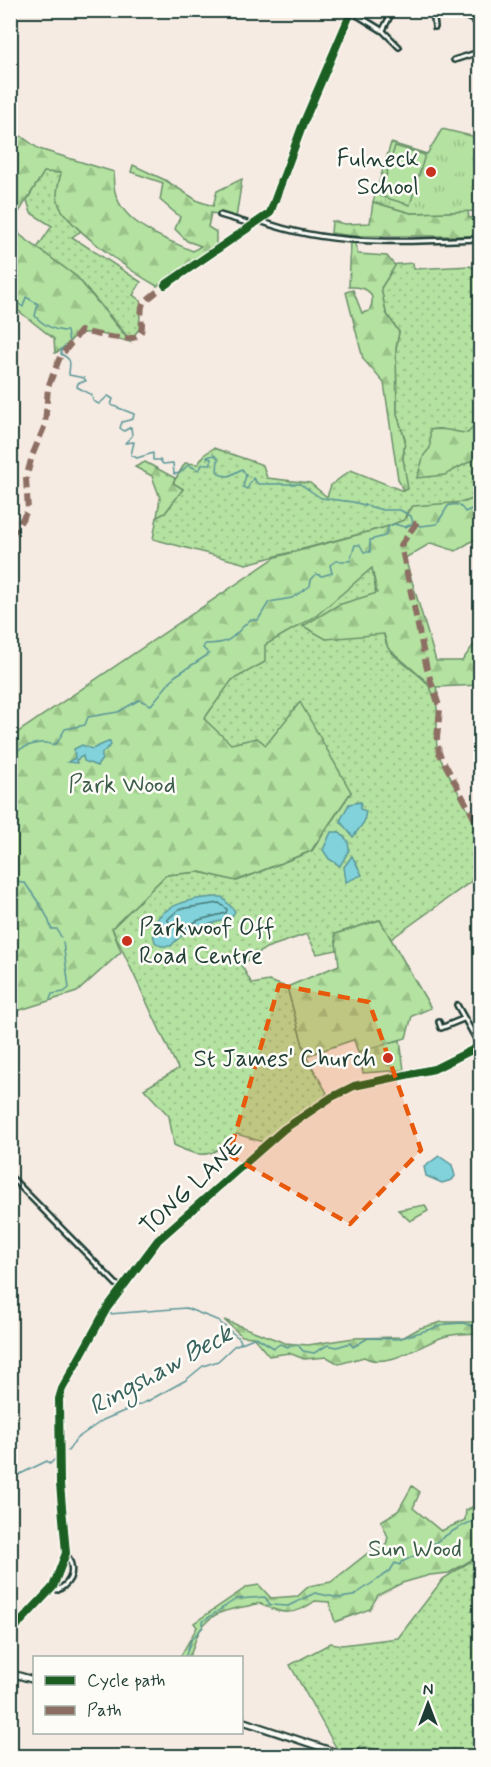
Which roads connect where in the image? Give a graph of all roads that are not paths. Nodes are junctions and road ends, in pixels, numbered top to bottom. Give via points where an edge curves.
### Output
1 (393, 10) edge
2 (433, 10) edge
3 (352, 11) edge
4 (467, 17) dead end
5 (480, 23) edge
6 (435, 27) dead end
7 (383, 31) junction
8 (480, 41) edge
9 (399, 48) dead end
10 (476, 53) junction
11 (478, 58) dead end
12 (454, 60) dead end
13 (220, 216) dead end
14 (260, 221) junction
15 (254, 225) junction
16 (480, 239) edge
17 (165, 285) dead end
18 (457, 1005) dead end
19 (463, 1019) junction
20 (439, 1022) dead end
21 (480, 1046) edge
22 (10, 1176) edge
23 (121, 1289) junction
24 (66, 1553) junction
25 (53, 1587) junction
26 (10, 1633) edge
27 (10, 1673) edge
28 (33, 1680) edge
29 (243, 1721) edge
30 (347, 1756) edge

1 - 7 street
2 - 6 street
3 - 7 street
3 - 14 street via 270,213
4 - 5 street
7 - 9 street
8 - 10 street
10 - 11 street
10 - 12 street
13 - 15 street
14 - 15 street
14 - 16 street via 303,234 351,239
15 - 17 street
18 - 19 street
19 - 20 street via 441,1028
19 - 21 street
21 - 23 street, TONG LANE via 419,1074 354,1086 284,1129 167,1230
22 - 23 street
23 - 24 street, TONG LANE via 61,1392 60,1484
24 - 25 street, TONG LANE
24 - 25 street, TONG LANE via 73,1573 65,1586 58,1590
25 - 26 street, TONG LANE
27 - 28 main road
29 - 30 main road

